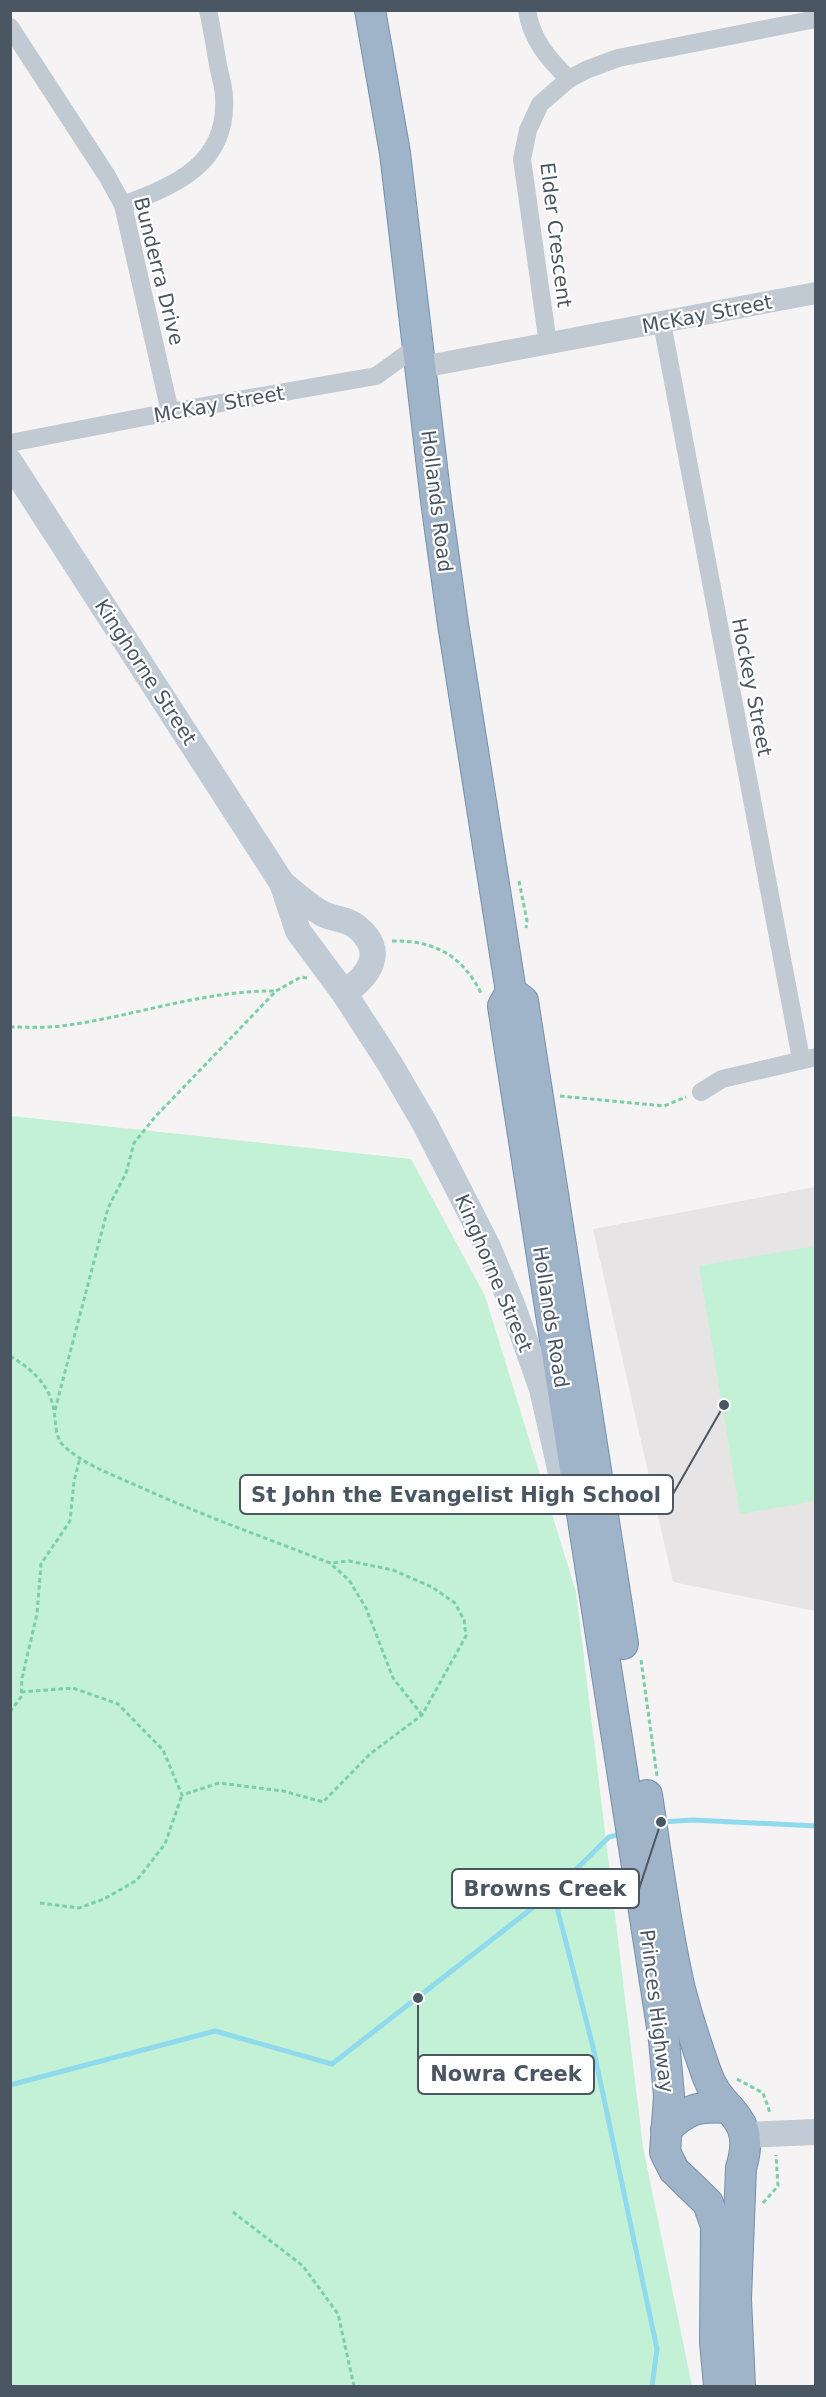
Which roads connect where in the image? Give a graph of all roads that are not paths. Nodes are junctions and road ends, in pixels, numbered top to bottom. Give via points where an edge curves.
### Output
1 (208, 10) edge
2 (369, 10) edge
3 (527, 10) edge
4 (816, 19) edge
5 (10, 27) edge
6 (569, 78) junction
7 (123, 205) junction
8 (816, 293) edge
9 (662, 323) junction
10 (548, 344) junction
11 (420, 356) junction
12 (170, 412) junction
13 (10, 444) edge
14 (10, 462) edge
15 (282, 883) junction
16 (344, 993) junction
17 (808, 1058) edge
18 (701, 1092) road end
19 (611, 1633) junction
20 (648, 1867) junction
21 (729, 2108) junction
22 (666, 2130) junction
23 (816, 2132) edge
24 (746, 2135) junction
25 (741, 2168) junction
26 (689, 2182) junction
27 (719, 2386) edge
28 (740, 2386) edge

1 - 7 street via 224,97 223,126 211,154 188,176
2 - 11 highway, Hollands Road via 394,153
3 - 6 street via 529,25 548,60
4 - 6 street, Elder Crescent via 618,58
5 - 7 street, Bunderra Drive
6 - 10 street, Elder Crescent via 540,104 528,130 522,159
7 - 12 street, Bunderra Drive
8 - 9 street, McKay Street
9 - 10 street, McKay Street
9 - 17 street, Hockey Street
10 - 11 street, McKay Street
11 - 12 street, McKay Street via 376,376
11 - 19 highway, Hollands Road via 499,998
12 - 13 street, McKay Street
14 - 15 main road, Kinghorne Street
15 - 16 main road, Kinghorne Street via 298,931
15 - 16 main road, Kinghorne Street via 323,914 356,926 372,944 369,971
16 - 19 main road, Kinghorne Street via 425,1124 488,1246 542,1389 561,1466 586,1623
17 - 18 street via 722,1079
19 - 20 highway, Princes Highway
20 - 21 highway, Princes Highway via 708,2080
20 - 22 highway, Princes Highway via 668,2070
21 - 22 highway via 694,2109
21 - 24 highway via 740,2119
22 - 26 highway via 665,2152 674,2170
23 - 24 main road
24 - 25 highway
25 - 26 highway via 720,2181
25 - 28 highway via 736,2299
26 - 27 highway via 708,2203 716,2226 715,2342

